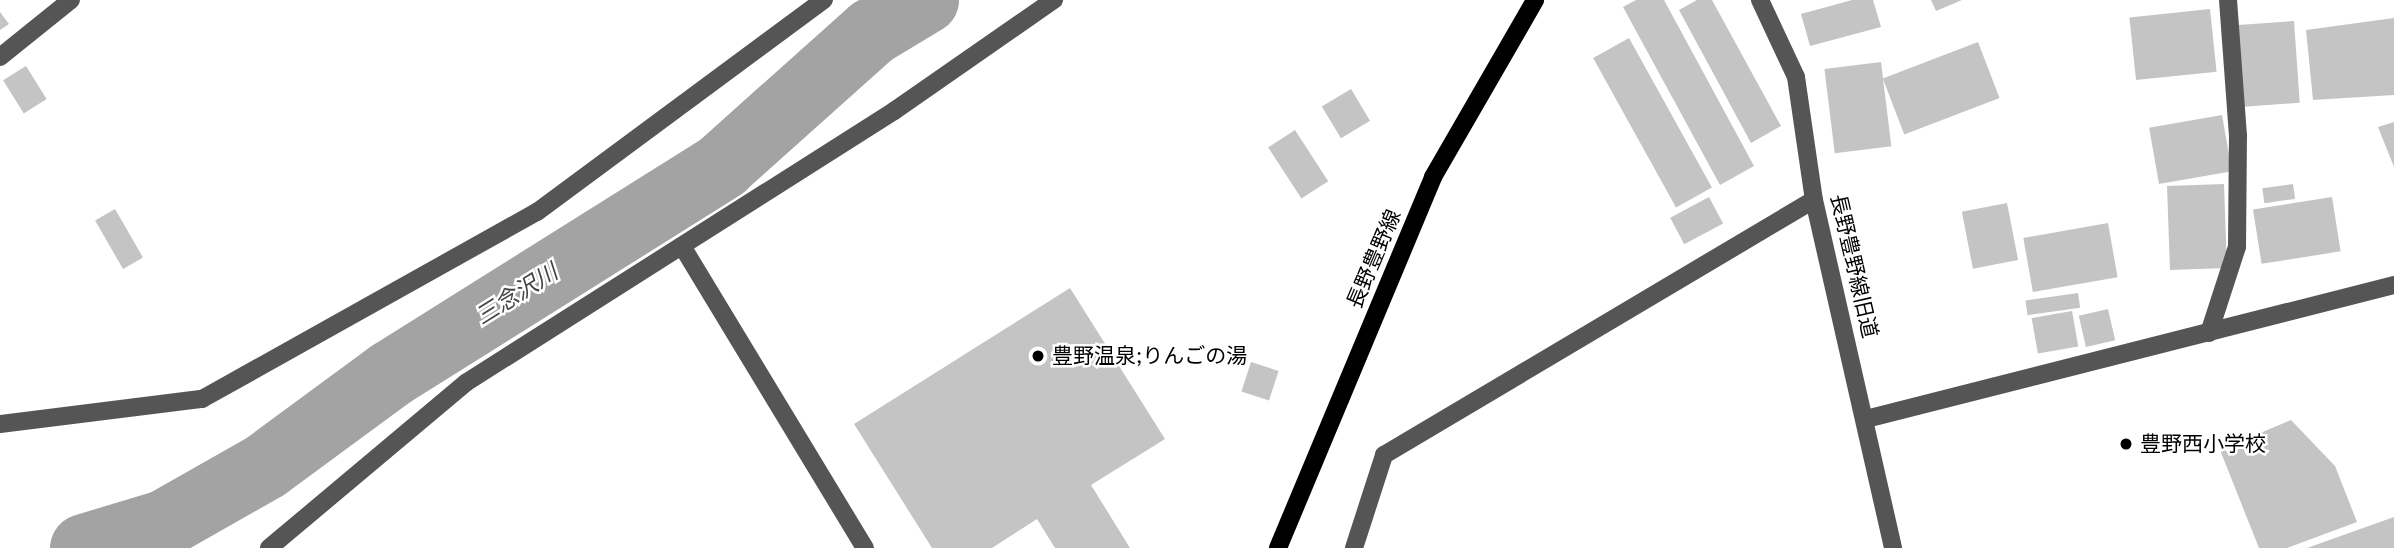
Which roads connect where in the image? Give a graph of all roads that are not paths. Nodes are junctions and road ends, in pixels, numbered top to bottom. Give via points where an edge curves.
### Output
1 (71, 0) edge
2 (824, 0) edge
3 (1054, 0) edge
4 (1535, 0) edge
5 (1760, 0) edge
6 (2228, 0) edge
7 (0, 57) edge
8 (1814, 200) junction
9 (682, 246) junction
10 (2394, 285) edge
11 (2209, 333) junction
12 (1866, 419) junction
13 (0, 424) edge
14 (269, 548) edge
15 (865, 548) edge
16 (1278, 548) edge
17 (1354, 548) edge
18 (1893, 548) edge

1 - 7 street
2 - 13 street via 537,212 202,399
3 - 9 street via 894,111
4 - 16 main road, 長野豊野線 via 1433,177
5 - 8 street, 長野豊野線旧道 via 1796,77
6 - 11 street via 2238,136 2237,247
8 - 12 street, 長野豊野線旧道
8 - 17 street via 1384,455
9 - 14 street via 467,382
9 - 15 street
10 - 11 street
11 - 12 street
12 - 18 street, 長野豊野線旧道

